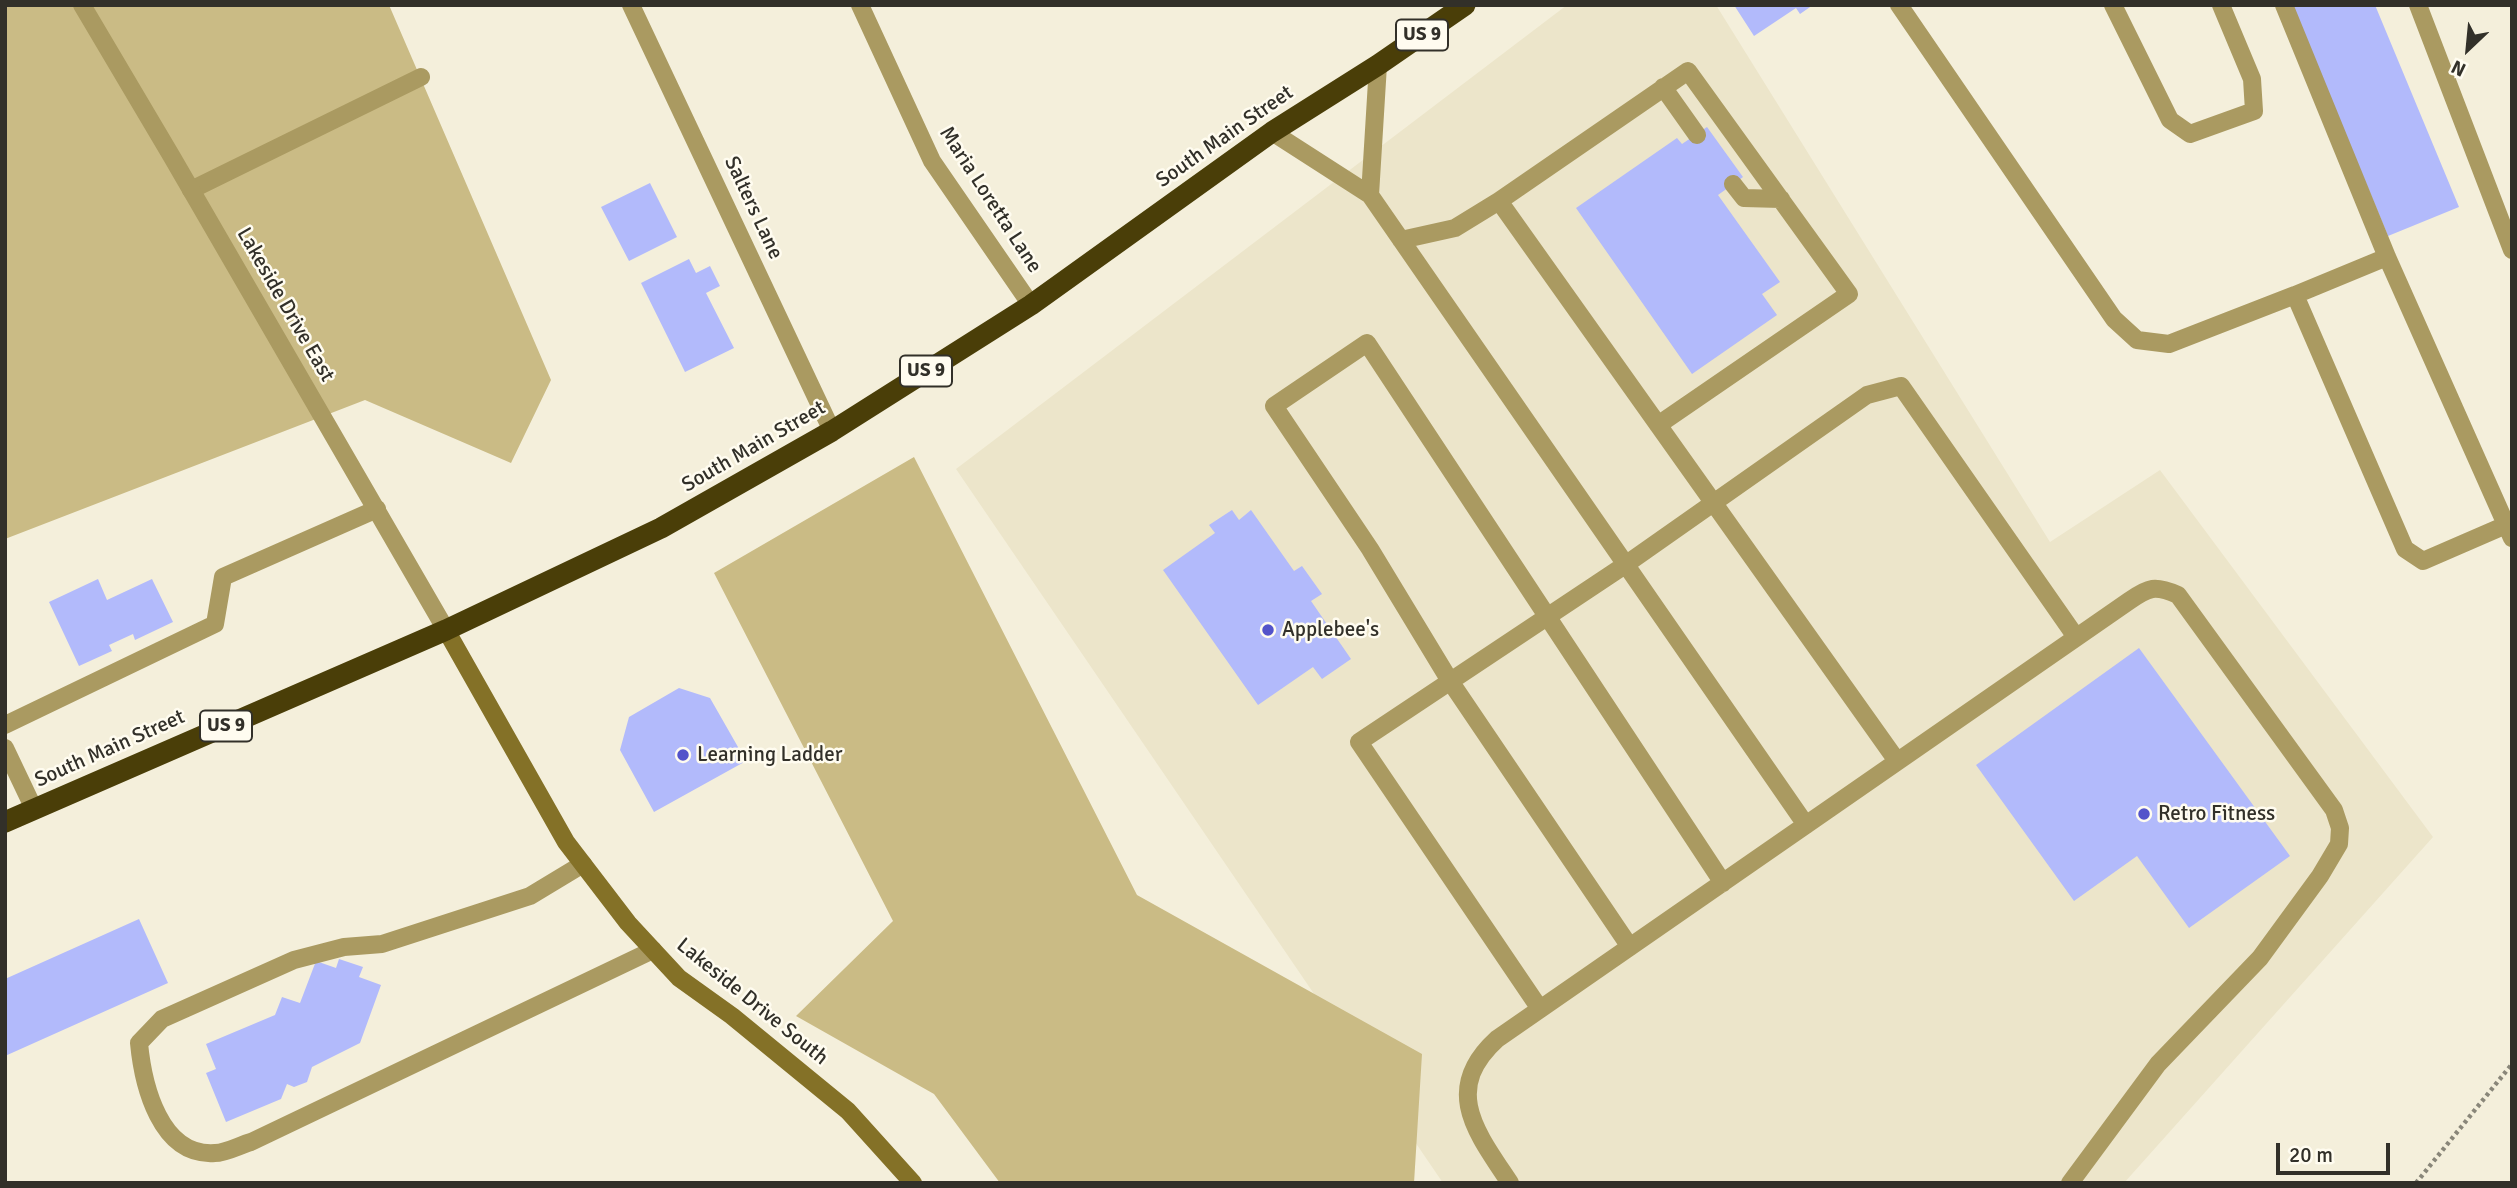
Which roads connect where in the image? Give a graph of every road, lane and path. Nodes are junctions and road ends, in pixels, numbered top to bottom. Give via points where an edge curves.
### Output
1 (82, 5) edge
2 (631, 5) edge
3 (860, 5) edge
4 (1465, 5) edge
5 (1899, 5) edge
6 (2113, 5) edge
7 (2221, 5) edge
8 (2284, 5) edge
9 (2418, 5) edge
10 (1378, 65) junction
11 (421, 77) dead end
12 (1663, 87) junction
13 (1272, 132) junction
14 (1697, 135) dead end
15 (1733, 184) dead end
16 (191, 190) junction
17 (1370, 195) junction
18 (1780, 199) junction
19 (1499, 201) junction
20 (1401, 240) junction
21 (2512, 250) edge
22 (2387, 257) junction
23 (2295, 295) junction
24 (1031, 304) junction
25 (1658, 425) junction
26 (832, 431) junction
27 (1713, 503) junction
28 (377, 509) junction
29 (2509, 532) edge
30 (1625, 565) junction
31 (1547, 617) junction
32 (446, 630) junction
33 (2076, 637) junction
34 (1450, 681) junction
35 (5, 725) edge
36 (5, 748) edge
37 (1897, 761) junction
38 (34, 809) junction
39 (5, 822) edge
40 (1806, 825) junction
41 (583, 864) junction
42 (1723, 883) junction
43 (1630, 947) junction
44 (653, 950) junction
45 (1540, 1009) junction
46 (2512, 1064) edge
47 (913, 1183) edge
48 (1510, 1183) edge
49 (2070, 1183) edge
50 (2416, 1183) edge

1 - 16 street, Lakeside Drive East
2 - 26 street, Salters Lane
3 - 24 street, Maria Loretta Lane via 932,161
4 - 10 highway, South Main Street / US 9
5 - 23 street via 2114,319 2137,340 2169,344
6 - 7 street via 2170,120 2190,134 2254,111 2252,79
8 - 22 street
9 - 21 street
10 - 13 highway, South Main Street / US 9
10 - 17 street
11 - 16 street
12 - 14 street
12 - 18 street via 1688,71
12 - 19 street
13 - 17 street
13 - 24 highway, South Main Street / US 9
15 - 18 street via 1744,198
16 - 28 street, Lakeside Drive East
17 - 20 street
18 - 25 street via 1849,294
19 - 20 street via 1455,228
19 - 25 street
20 - 30 street
22 - 23 street
22 - 29 street
23 - 29 street via 2405,549 2423,561
24 - 26 highway, South Main Street / US 9
25 - 27 street
26 - 32 highway, South Main Street / US 9 via 661,528
27 - 30 street
27 - 33 street via 1867,395 1901,386
27 - 37 street
28 - 32 street, Lakeside Drive East
28 - 35 street via 223,577 215,624
30 - 31 street
30 - 40 street
31 - 34 street
31 - 34 street via 1367,343 1274,406 1370,549
31 - 42 street
32 - 38 highway, South Main Street / US 9
32 - 41 street, Lakeside Drive South via 566,842
33 - 37 street
33 - 49 street via 2146,589 2162,588 2178,595 2334,810 2340,828 2339,844 2320,876 2260,958 2158,1064
34 - 43 street
34 - 45 street via 1359,742
36 - 38 street
37 - 40 street
38 - 39 highway, South Main Street / US 9
40 - 42 street
41 - 44 street, Lakeside Drive South
41 - 44 street via 530,897 382,944 344,947 294,960 162,1019 139,1043 142,1072 170,1135 188,1149 215,1153 251,1142
42 - 43 street
43 - 45 street
44 - 47 street, Lakeside Drive South via 679,978 848,1111
45 - 48 street via 1482,1052 1469,1081 1468,1109 1475,1130
46 - 50 path

